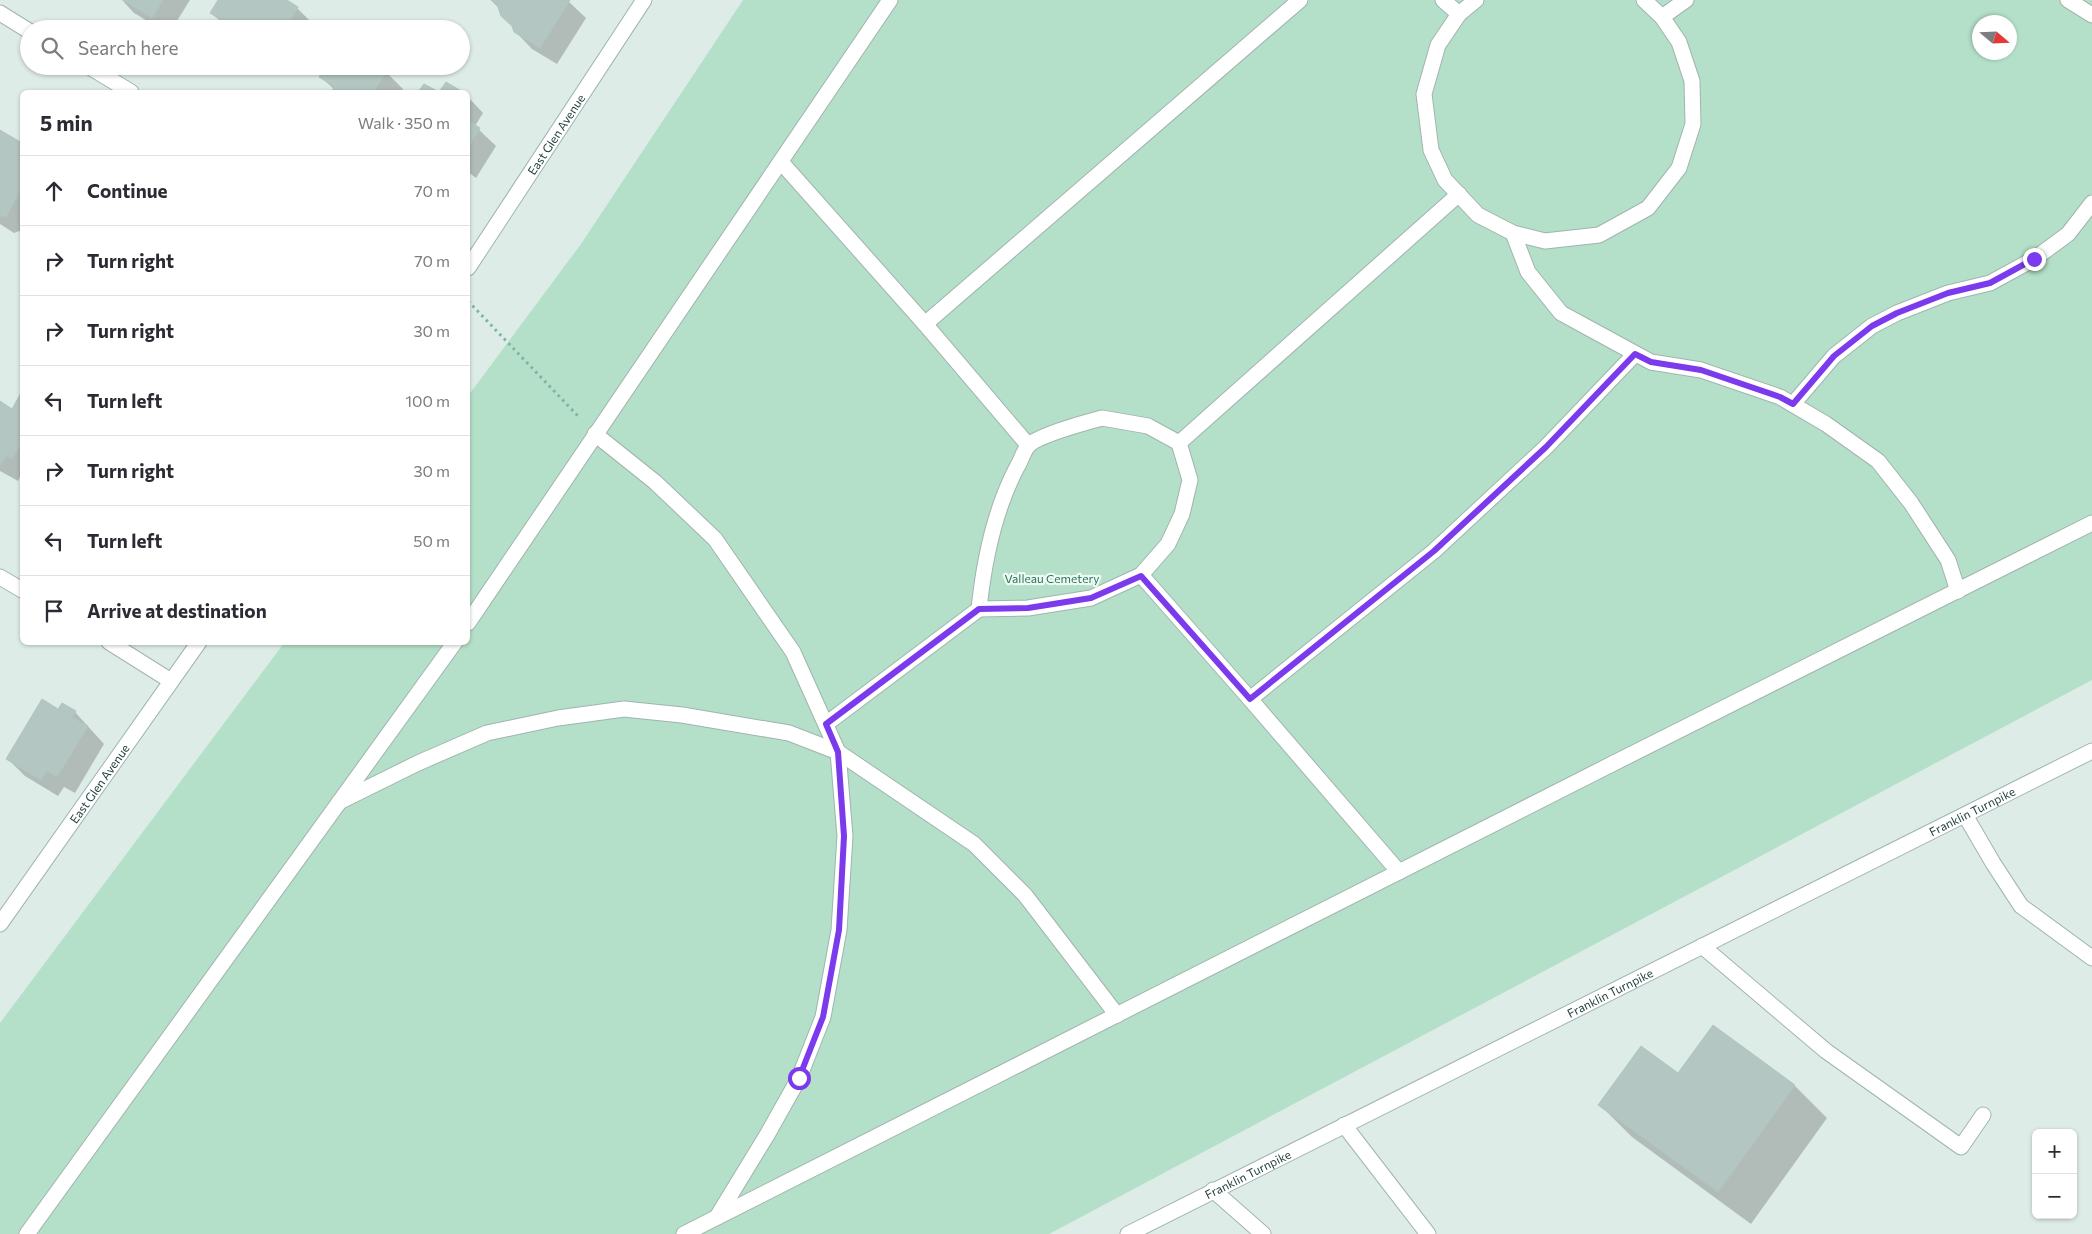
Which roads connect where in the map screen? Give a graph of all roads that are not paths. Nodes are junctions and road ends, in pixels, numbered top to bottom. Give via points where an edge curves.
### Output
1 (644, 0) edge
2 (890, 0) edge
3 (1300, 0) edge
4 (1442, 0) edge
5 (1476, 0) edge
6 (1644, 0) edge
7 (1686, 0) edge
8 (2068, 0) edge
9 (0, 14) edge
10 (1459, 14) junction
11 (2092, 15) edge
12 (1662, 17) junction
13 (20, 26) edge
14 (103, 75) edge
15 (129, 90) edge
16 (780, 162) junction
17 (1458, 194) junction
18 (2092, 203) edge
19 (1513, 233) junction
20 (470, 265) edge
21 (925, 324) junction
22 (1635, 354) junction
23 (1793, 404) junction
24 (596, 434) junction
25 (1179, 443) junction
26 (1028, 445) junction
27 (2092, 523) edge
28 (1141, 576) junction
29 (0, 577) edge
30 (20, 589) edge
31 (1958, 590) junction
32 (979, 609) junction
33 (470, 620) edge
34 (114, 645) edge
35 (196, 645) edge
36 (453, 645) edge
37 (171, 681) junction
38 (1250, 699) junction
39 (826, 724) junction
40 (2092, 750) edge
41 (838, 752) junction
42 (340, 802) junction
43 (1965, 815) junction
44 (1399, 872) junction
45 (0, 924) edge
46 (1702, 946) junction
47 (2092, 958) edge
48 (1117, 1015) junction
49 (1983, 1115) dead end
50 (1344, 1125) junction
51 (1213, 1190) junction
52 (717, 1217) junction
53 (1133, 1233) edge
54 (27, 1234) edge
55 (684, 1234) edge
56 (1263, 1234) edge
57 (1428, 1234) edge

1 - 20 street, East Glen Avenue
2 - 16 street
3 - 21 street
4 - 10 street
5 - 10 street
6 - 12 street
7 - 12 street
8 - 11 street
9 - 13 street
10 - 17 street via 1438,45 1424,94 1431,150 1445,180
12 - 19 street via 1678,42 1692,81 1693,124 1679,168 1648,208 1599,235 1545,241
14 - 15 street
16 - 21 street
16 - 24 street
17 - 19 street via 1478,215
17 - 25 street
18 - 23 street via 2068,234 2034,259 1990,283 1948,293 1872,326 1834,356
19 - 22 street via 1528,272 1560,313
21 - 26 street
22 - 23 street via 1651,362 1701,370
22 - 38 street via 1546,447 1434,551
23 - 31 street via 1878,461 1911,503 1948,560
24 - 33 street
24 - 39 street via 655,482 715,538 793,652
25 - 26 street via 1148,426 1102,418
25 - 28 street via 1190,480 1182,514 1168,544
26 - 32 street via 994,524 982,574
27 - 31 street
28 - 32 street via 1091,598 1028,608
28 - 38 street
29 - 30 street
31 - 44 street
32 - 39 street
34 - 37 street
35 - 37 street, East Glen Avenue
36 - 42 street
37 - 45 street, East Glen Avenue
38 - 44 street
39 - 41 street
40 - 43 street, Franklin Turnpike
41 - 42 street via 789,733 624,709 558,718 487,733
41 - 48 street via 974,844 1025,895
41 - 52 street via 844,836 839,930 823,1017 799,1078
42 - 54 street
43 - 46 street, Franklin Turnpike
43 - 47 street via 2021,906
44 - 48 street
46 - 49 street via 1826,1051 1961,1147
46 - 50 street, Franklin Turnpike
48 - 52 street
50 - 51 street, Franklin Turnpike
50 - 57 street
51 - 53 street, Franklin Turnpike
51 - 56 street
52 - 55 street

